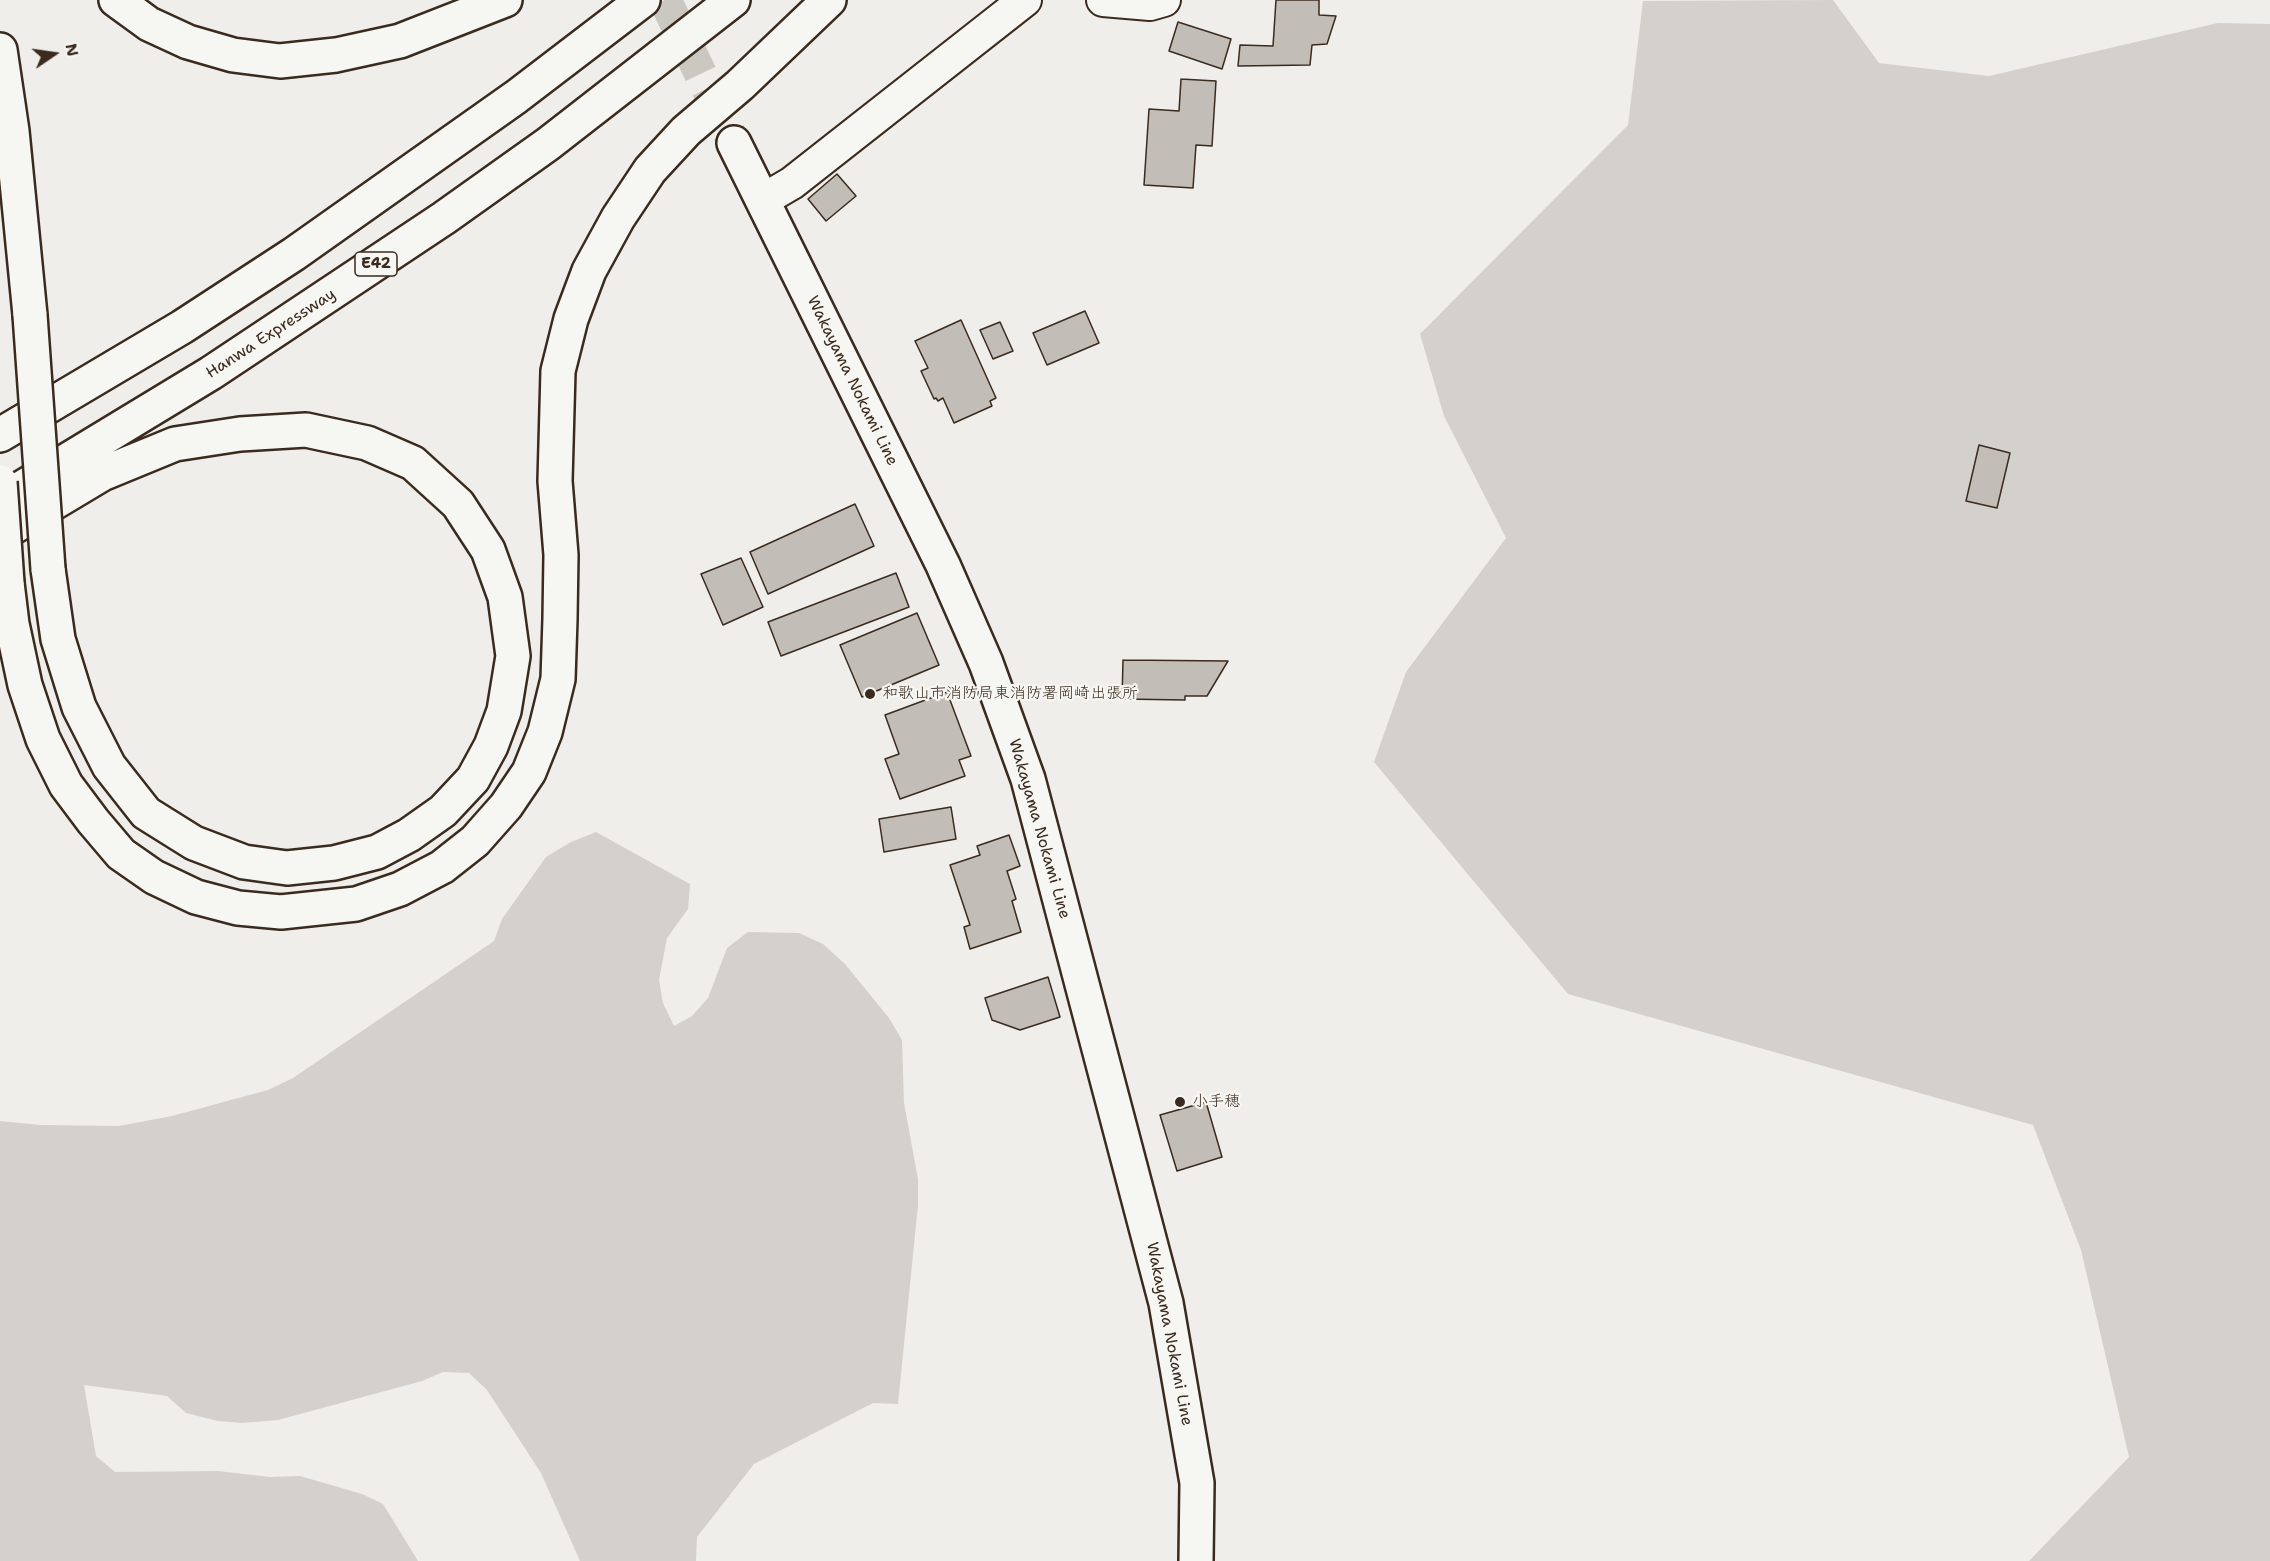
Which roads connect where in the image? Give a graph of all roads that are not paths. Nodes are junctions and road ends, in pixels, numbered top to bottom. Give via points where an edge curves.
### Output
1 (116, 0) edge
2 (505, 0) edge
3 (643, 0) edge
4 (733, 0) edge
5 (829, 0) edge
6 (1025, 0) edge
7 (1103, 0) edge
8 (1164, 0) edge
9 (0, 50) edge
10 (734, 143) tunnel mouth
11 (763, 200) junction
12 (0, 435) edge
13 (0, 482) edge
14 (0, 501) edge
15 (0, 535) edge
16 (1196, 1561) edge

1 - 2 main road via 149,24 189,42 233,55 280,61 400,41
3 - 12 main road via 487,118 294,254 182,327
4 - 14 main road, Hanwa Expressway / E42 via 548,144 414,239 211,373
5 - 13 main road, bridge via 686,131 650,170 589,271 558,371 555,481 561,619 558,679 545,732 529,772 506,806 475,841 442,867 400,890 356,904 281,912 238,908 196,897 154,877 121,854 66,785 43,739 25,685 12,624
6 - 11 street via 792,183
7 - 8 street via 1150,4
9 - 15 main road, bridge via 12,131 30,315 48,569 58,639 79,707 109,766 146,813 194,843 243,862 287,868 334,863 377,852 410,835 443,810 472,779 491,746 504,711 513,656 505,597 488,550 458,504 420,470 367,442 306,430 240,434 175,444 102,474
10 - 11 main road, Wakayama Nokami Line
11 - 16 main road, Wakayama Nokami Line via 943,565 986,663 1028,779 1166,1303 1197,1484

